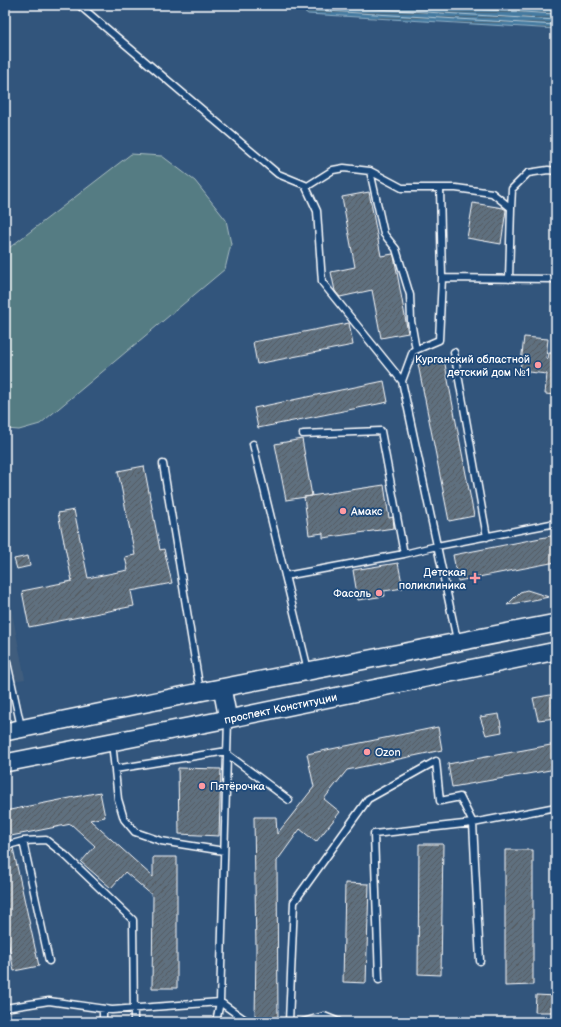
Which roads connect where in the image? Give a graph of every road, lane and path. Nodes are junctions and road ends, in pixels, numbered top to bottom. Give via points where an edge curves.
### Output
1 (79, 5) edge
2 (370, 170) junction
3 (556, 171) edge
4 (306, 187) junction
5 (440, 188) junction
6 (511, 208) junction
7 (442, 278) junction
8 (509, 279) junction
9 (556, 279) edge
10 (416, 350) junction
11 (454, 352) dead end
12 (402, 381) junction
13 (303, 434) dead end
14 (253, 444) dead end
15 (163, 464) dead end
16 (556, 523) edge
17 (486, 536) junction
18 (437, 546) junction
19 (404, 554) junction
20 (285, 576) junction
21 (556, 623) edge
22 (458, 643) junction
23 (433, 648) junction
24 (556, 651) edge
25 (5, 656) edge
26 (308, 672) junction
27 (439, 675) junction
28 (222, 688) junction
29 (200, 692) junction
30 (228, 719) junction
31 (13, 730) edge
32 (112, 742) junction
33 (227, 752) junction
34 (5, 763) edge
35 (115, 769) junction
36 (289, 800) dead end
37 (556, 807) edge
38 (473, 823) junction
39 (23, 841) junction
40 (5, 846) edge
41 (224, 851) junction
42 (49, 961) dead end
43 (480, 961) dead end
44 (379, 980) dead end
45 (220, 1002) junction
46 (5, 1008) edge
47 (103, 1009) junction
48 (134, 1009) junction
49 (103, 1022) edge
50 (134, 1022) edge
51 (216, 1022) edge
52 (248, 1022) edge
53 (289, 1022) edge
54 (303, 1022) edge
55 (339, 1022) edge

1 - 4 lane via 278,174
2 - 4 lane via 333,170
2 - 5 lane via 402,188
2 - 10 lane via 384,234 396,249 410,295
3 - 6 lane via 528,173 512,189
4 - 12 lane via 317,211 322,282
5 - 6 lane via 492,193
5 - 7 lane
6 - 8 lane
7 - 8 lane
7 - 10 lane via 439,340
8 - 9 lane
10 - 12 lane via 413,351
11 - 17 lane
12 - 18 lane
13 - 19 lane via 381,431
14 - 20 lane
15 - 29 lane
16 - 17 lane
17 - 18 lane
18 - 19 lane
18 - 22 lane
19 - 20 lane
20 - 26 lane
21 - 22 main road
22 - 23 main road
23 - 26 main road
23 - 27 main road
24 - 27 main road, проспект Конституции
25 - 31 lane
26 - 28 main road
27 - 30 main road, проспект Конституции
28 - 29 main road
28 - 30 main road
29 - 31 main road
30 - 32 main road, проспект Конституции
30 - 33 lane
32 - 34 main road, проспект Конституции
32 - 35 lane
33 - 35 lane
33 - 36 lane
33 - 41 lane
35 - 41 lane via 118,799 124,819 135,832 161,841
37 - 38 lane
38 - 43 lane
38 - 44 lane via 374,834
38 - 53 lane via 460,797 440,800 436,760 368,799 294,902
39 - 40 lane
39 - 42 lane
39 - 48 lane via 46,840 134,920
41 - 45 lane
45 - 48 lane
45 - 51 lane
45 - 52 lane
46 - 47 lane via 49,1001
47 - 48 lane
47 - 49 lane
48 - 50 lane
54 - 55 lane via 324,1016

